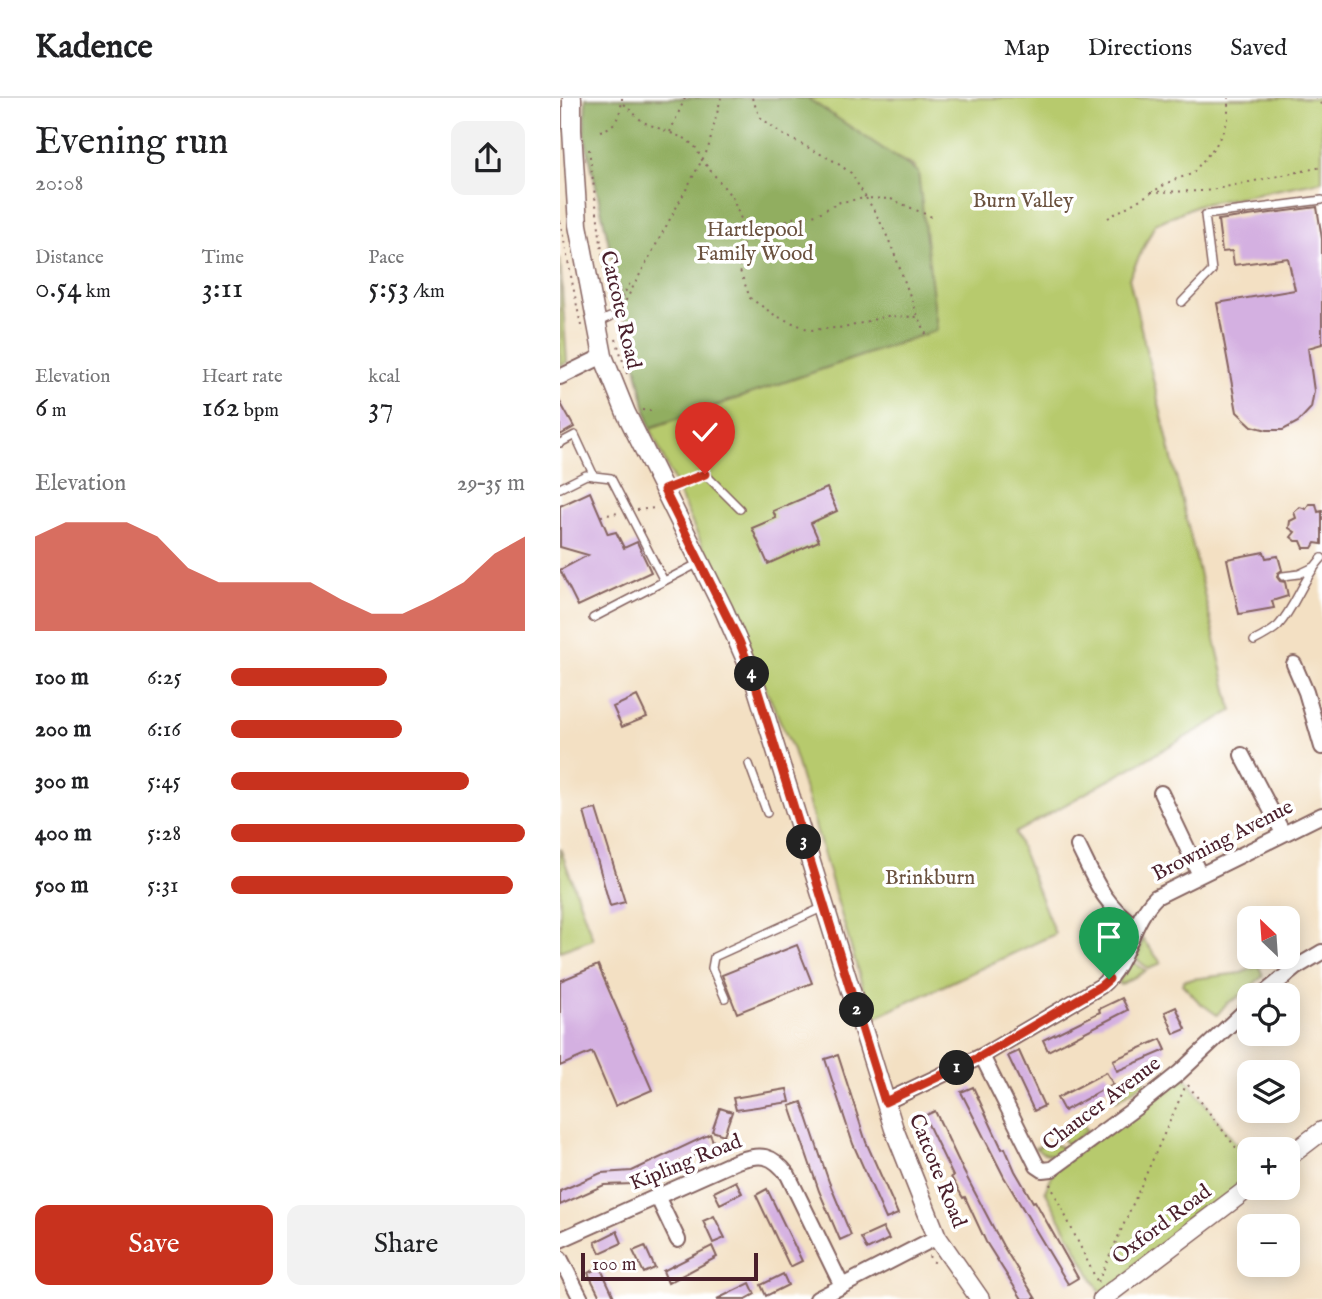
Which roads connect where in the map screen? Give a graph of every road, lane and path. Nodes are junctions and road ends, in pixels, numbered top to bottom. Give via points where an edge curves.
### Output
1 (572, 98) edge
2 (685, 98) edge
3 (721, 98) edge
4 (752, 98) edge
5 (1228, 98) edge
6 (1315, 98) edge
7 (622, 100) edge
8 (1322, 105) edge
9 (600, 131) dead end
10 (670, 132) junction
11 (589, 146) dead end
12 (702, 160) junction
13 (1322, 167) edge
14 (1150, 192) junction
15 (866, 198) junction
16 (1322, 200) edge
17 (934, 218) dead end
18 (1108, 218) dead end
19 (560, 221) edge
20 (744, 234) junction
21 (630, 283) dead end
22 (1182, 302) dead end
23 (621, 309) dead end
24 (919, 317) junction
25 (600, 325) junction
26 (926, 334) dead end
27 (603, 356) junction
28 (622, 357) dead end
29 (560, 377) edge
30 (638, 408) dead end
31 (652, 411) dead end
32 (560, 443) edge
33 (594, 477) junction
34 (560, 488) edge
35 (664, 490) junction
36 (740, 509) dead end
37 (1322, 558) edge
38 (700, 562) junction
39 (1314, 566) junction
40 (1283, 576) dead end
41 (664, 581) junction
42 (593, 618) dead end
43 (1254, 641) dead end
44 (1293, 664) dead end
45 (1322, 747) edge
46 (1242, 755) dead end
47 (750, 764) dead end
48 (1161, 793) dead end
49 (767, 813) dead end
50 (1322, 815) edge
51 (1283, 834) junction
52 (1078, 846) dead end
53 (1200, 875) junction
54 (825, 907) junction
55 (1136, 927) junction
56 (1322, 952) edge
57 (1277, 983) edge
58 (725, 998) dead end
59 (1237, 1020) edge
60 (982, 1056) junction
61 (1183, 1078) junction
62 (885, 1102) junction
63 (1322, 1131) edge
64 (1300, 1148) edge
65 (1237, 1150) edge
66 (1043, 1170) junction
67 (657, 1196) junction
68 (1237, 1197) edge
69 (560, 1240) edge
70 (678, 1240) dead end
71 (931, 1240) junction
72 (560, 1258) edge
73 (943, 1268) dead end
74 (842, 1286) junction
75 (1109, 1293) edge
76 (580, 1299) edge
77 (817, 1299) edge
78 (980, 1299) edge

1 - 25 street, Catcote Road via 578,225
2 - 10 path
3 - 12 path
4 - 15 path via 760,117 851,173
5 - 14 path via 1228,121 1204,162 1192,174
6 - 8 path
7 - 9 path via 618,119 610,129
7 - 10 path via 643,122
10 - 12 path via 696,148
11 - 25 path
12 - 20 path via 732,197
12 - 23 path
13 - 14 path via 1206,191
14 - 18 path
15 - 17 path via 891,199
15 - 20 path via 793,218 771,235
15 - 24 path via 888,234
16 - 22 lane via 1205,215 1212,271
19 - 25 path
20 - 24 path via 739,268 750,298 776,316 810,330 848,327 886,316
21 - 25 path
24 - 26 path
25 - 27 street, Catcote Road
25 - 28 path
27 - 29 street
27 - 35 street, Catcote Road
30 - 31 path
32 - 33 lane via 575,435
33 - 34 lane via 586,475
33 - 41 lane via 611,478
35 - 36 lane via 705,474
35 - 38 street, Catcote Road
37 - 39 lane
38 - 41 lane
38 - 54 street, Catcote Road via 753,676
39 - 40 lane
39 - 43 lane via 1289,612 1276,628
41 - 42 lane
44 - 45 street
46 - 51 street
47 - 49 lane
48 - 53 street
50 - 51 street, Browning Avenue
51 - 53 street, Browning Avenue
52 - 55 street via 1105,900
53 - 55 street, Browning Avenue via 1156,897
54 - 58 lane via 712,959
54 - 62 street, Catcote Road
55 - 60 street, Browning Avenue via 1122,960 1101,986
56 - 57 street
59 - 61 street, Chaucer Avenue
60 - 62 street, Browning Avenue
60 - 66 street, Chaucer Avenue
61 - 65 path
61 - 66 street, Chaucer Avenue via 1052,1169
61 - 75 path
62 - 71 street, Catcote Road
63 - 64 street
66 - 75 path
67 - 69 street, Kipling Road
67 - 70 street
67 - 74 street, Kipling Road via 737,1161 768,1157 788,1175
68 - 75 street, Oxford Road
71 - 73 path via 931,1261
71 - 74 street
71 - 78 street, Catcote Road
72 - 76 street
74 - 77 street

